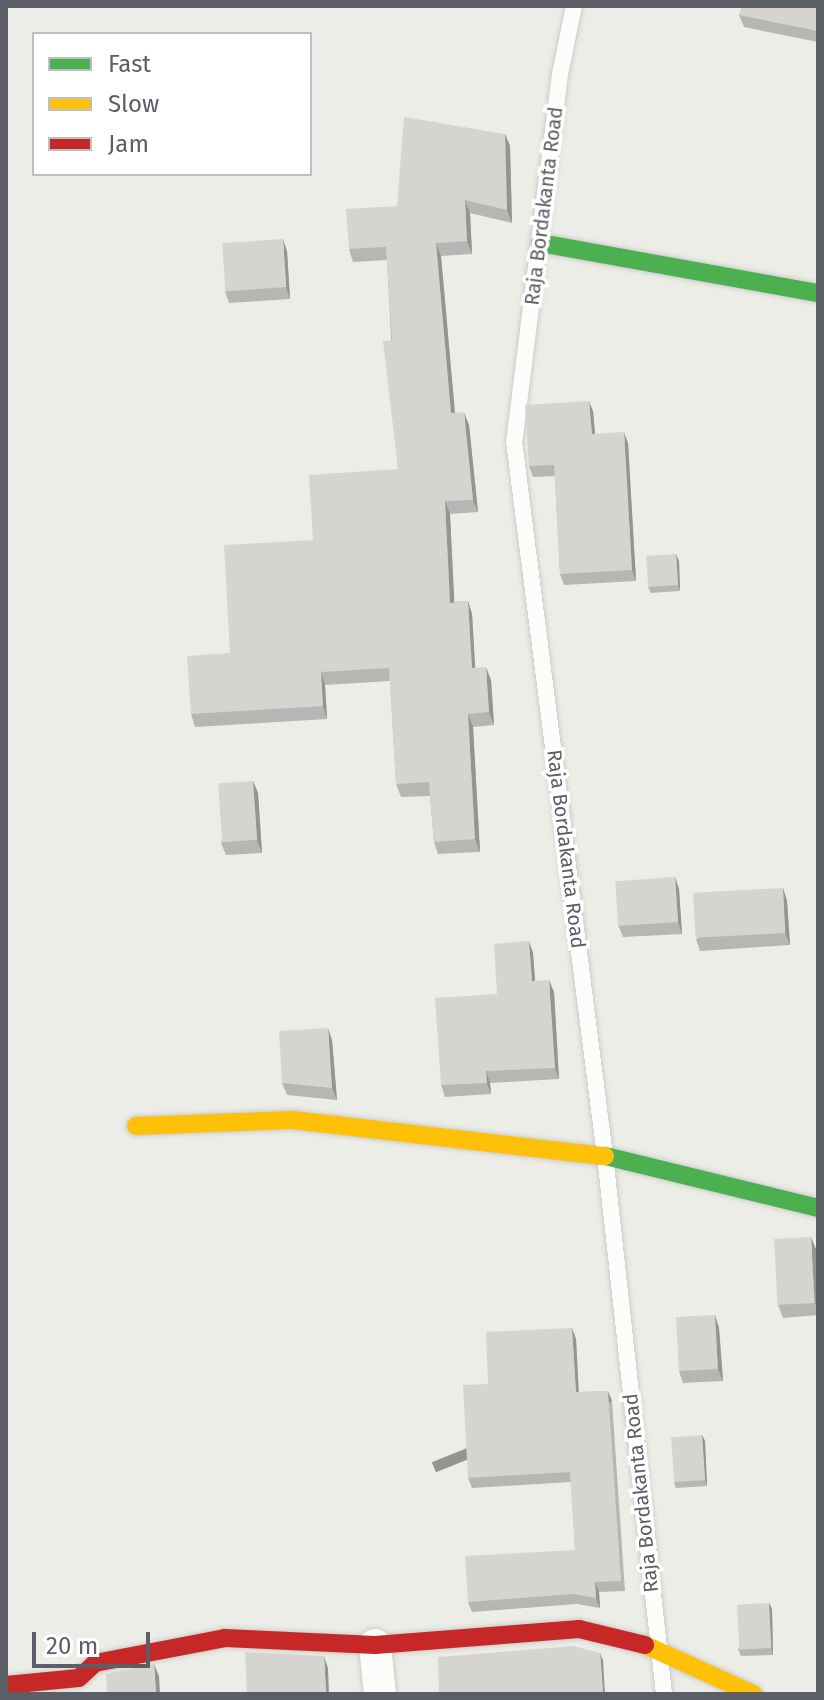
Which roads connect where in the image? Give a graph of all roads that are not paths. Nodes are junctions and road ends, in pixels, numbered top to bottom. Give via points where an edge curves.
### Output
1 (574, 6) edge
2 (540, 243) junction
3 (818, 293) edge
4 (136, 1126) dead end
5 (605, 1156) junction
6 (818, 1208) edge
7 (375, 1645) junction
8 (658, 1648) junction
9 (6, 1685) edge
10 (380, 1694) edge
11 (664, 1694) edge
12 (753, 1694) edge

1 - 2 lane, Raja Bordakanta Road via 560,74
2 - 3 street
2 - 5 lane, Raja Bordakanta Road via 514,441
4 - 5 street via 292,1120
5 - 6 street
5 - 8 lane, Raja Bordakanta Road
7 - 8 street via 579,1629
7 - 9 street via 225,1638 95,1663 79,1678
7 - 10 street
8 - 11 lane, Raja Bordakanta Road
8 - 12 street

